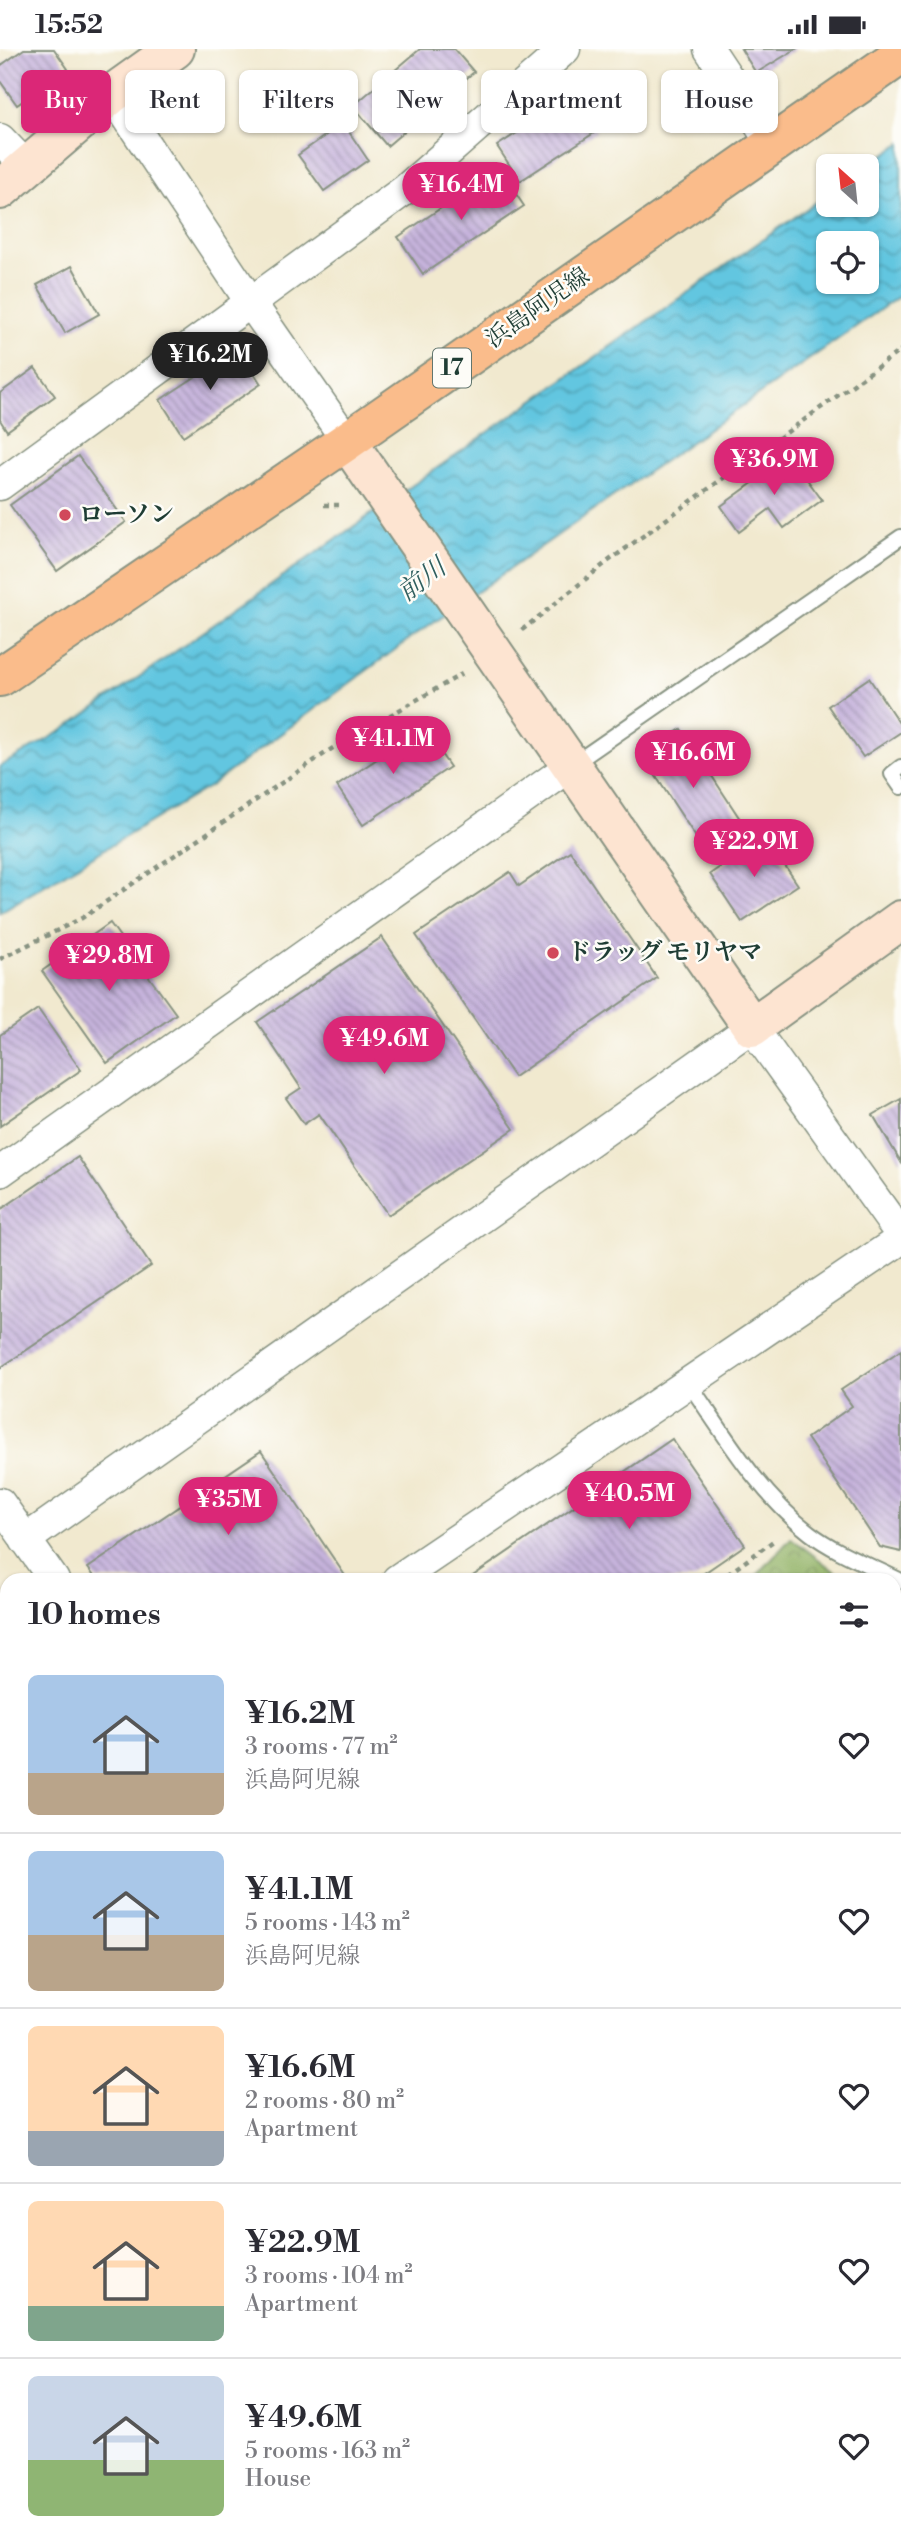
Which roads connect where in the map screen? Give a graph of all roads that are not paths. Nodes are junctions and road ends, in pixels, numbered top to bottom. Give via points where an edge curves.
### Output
1 (175, 49) edge
2 (565, 49) edge
3 (709, 49) edge
4 (901, 55) edge
5 (112, 94) junction
6 (772, 144) junction
7 (9, 165) edge
8 (251, 303) junction
9 (347, 441) junction
10 (0, 485) edge
11 (901, 537) edge
12 (0, 677) edge
13 (572, 765) junction
14 (901, 767) edge
15 (901, 787) edge
16 (901, 920) edge
17 (752, 1027) junction
18 (0, 1172) edge
19 (901, 1237) edge
20 (688, 1382) junction
21 (0, 1503) edge
22 (26, 1540) junction
23 (49, 1573) edge
24 (407, 1573) edge
25 (886, 1573) edge

1 - 5 street
2 - 8 street via 406,189
3 - 6 street
4 - 6 main road, 浜島阿児線 / 17
5 - 7 street
5 - 8 street
6 - 9 main road, 浜島阿児線 / 17
8 - 9 street
8 - 10 street
9 - 12 main road, 浜島阿児線 / 17
9 - 13 street
11 - 13 lane
13 - 17 street
13 - 18 street
14 - 15 lane via 892,773
16 - 17 street
17 - 19 street
17 - 22 street
19 - 20 street
20 - 24 street
20 - 25 lane via 739,1456 798,1523
21 - 22 street
22 - 23 street

